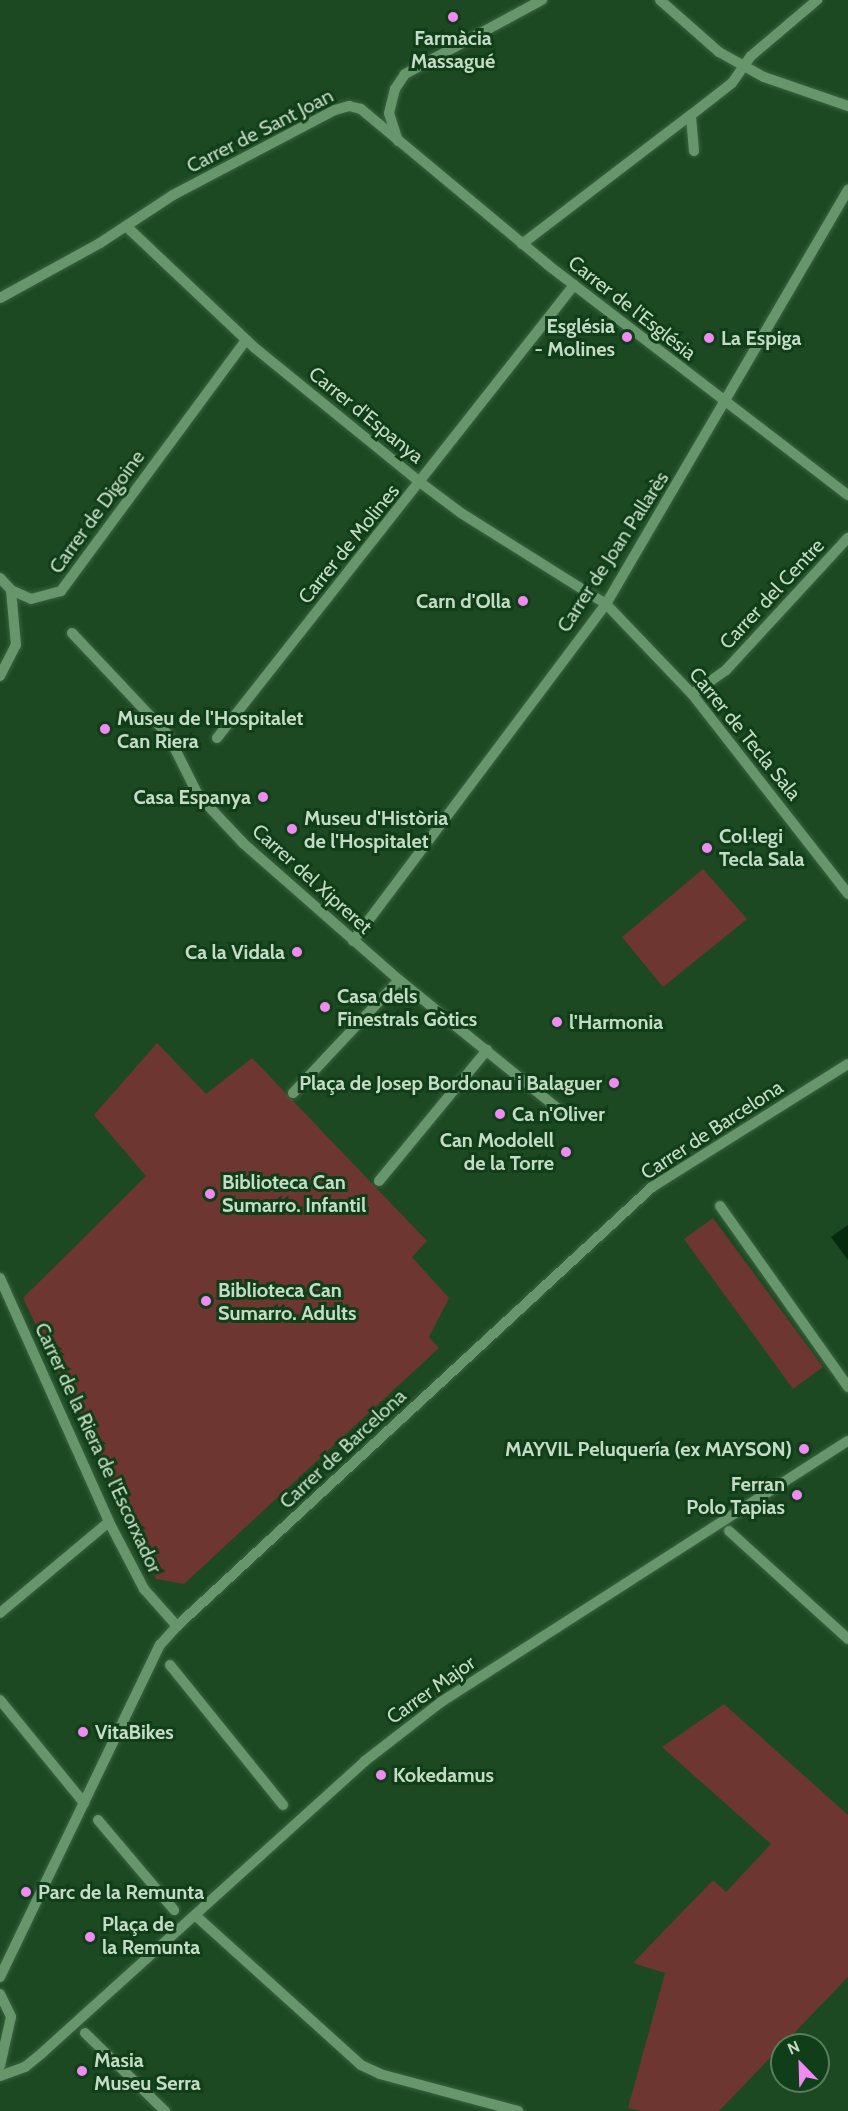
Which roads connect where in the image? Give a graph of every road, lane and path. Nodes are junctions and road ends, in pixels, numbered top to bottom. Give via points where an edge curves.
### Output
1 (542, 0) edge
2 (660, 0) edge
3 (817, 0) edge
4 (745, 66) junction
5 (848, 106) edge
6 (691, 115) junction
7 (399, 141) junction
8 (694, 151) dead end
9 (848, 190) edge
10 (126, 226) junction
11 (526, 241) junction
12 (573, 285) junction
13 (0, 298) edge
14 (246, 340) junction
15 (726, 404) junction
16 (421, 483) junction
17 (846, 490) edge
18 (848, 538) edge
19 (0, 578) edge
20 (11, 590) junction
21 (606, 604) junction
22 (72, 633) dead end
23 (0, 676) edge
24 (692, 694) junction
25 (217, 738) dead end
26 (848, 894) edge
27 (353, 940) junction
28 (399, 980) junction
29 (487, 1050) junction
30 (848, 1064) edge
31 (293, 1093) dead end
32 (562, 1112) dead end
33 (379, 1181) dead end
34 (720, 1206) dead end
35 (0, 1278) edge
36 (848, 1387) edge
37 (848, 1441) edge
38 (109, 1522) junction
39 (729, 1531) dead end
40 (0, 1613) edge
41 (177, 1626) junction
42 (848, 1639) edge
43 (170, 1665) dead end
44 (0, 1700) edge
45 (84, 1803) junction
46 (283, 1805) dead end
47 (99, 1820) dead end
48 (174, 1910) dead end
49 (196, 1916) junction
50 (0, 1977) edge
51 (0, 1994) edge
52 (85, 2033) dead end
53 (0, 2066) edge
54 (0, 2076) edge
55 (165, 2111) edge
56 (518, 2111) edge

1 - 7 street via 405,74 395,89 389,113
2 - 4 street via 719,52
3 - 4 street via 751,56
4 - 5 street
4 - 6 street via 732,83
6 - 8 street
6 - 11 street
7 - 10 street, Carrer de Sant Joan via 361,109 349,106 335,110 173,195
7 - 11 street, Carrer de l'Església
9 - 15 street, Carrer de Joan Pallarès
10 - 13 street, Carrer de Sant Joan
10 - 14 street, Carrer d'Espanya
11 - 12 street, Carrer de l'Església
12 - 15 street, Carrer de l'Església
12 - 16 street, Carrer de Molines
14 - 16 street, Carrer d'Espanya
14 - 20 street, Carrer de Digoine via 61,591 31,599
15 - 17 street, Carrer de l'Església
15 - 21 street, Carrer de Joan Pallarès
16 - 21 street, Carrer d'Espanya via 461,513
16 - 25 street, Carrer de Molines
18 - 24 street, Carrer del Centre via 726,670
19 - 20 street
20 - 23 street via 16,645
21 - 24 street, Carrer de Tecla Sala
21 - 27 street, Carrer de Joan Pallarès
22 - 27 street, Carrer del Xipreret via 168,735 198,795 243,843
24 - 26 street, Carrer de Tecla Sala
27 - 28 street, Carrer del Xipreret
28 - 29 street, Carrer del Xipreret
28 - 31 street
29 - 32 street, Carrer del Xipreret
29 - 33 street
30 - 41 street, Carrer de Barcelona via 652,1187
34 - 36 street
35 - 38 street, Carrer de la Riera de l'Escorxador
37 - 49 street, Carrer Major via 441,1702 365,1761
38 - 40 street
38 - 41 street, Carrer de la Riera de l'Escorxador via 144,1589
39 - 42 street
41 - 45 street, Carrer de Barcelona via 160,1645
43 - 46 street
44 - 45 street
45 - 50 street, Carrer de Barcelona
47 - 48 street
49 - 54 street, Carrer Major via 25,2067
49 - 56 street via 361,2065 380,2074
51 - 53 street via 11,2017
52 - 55 street

